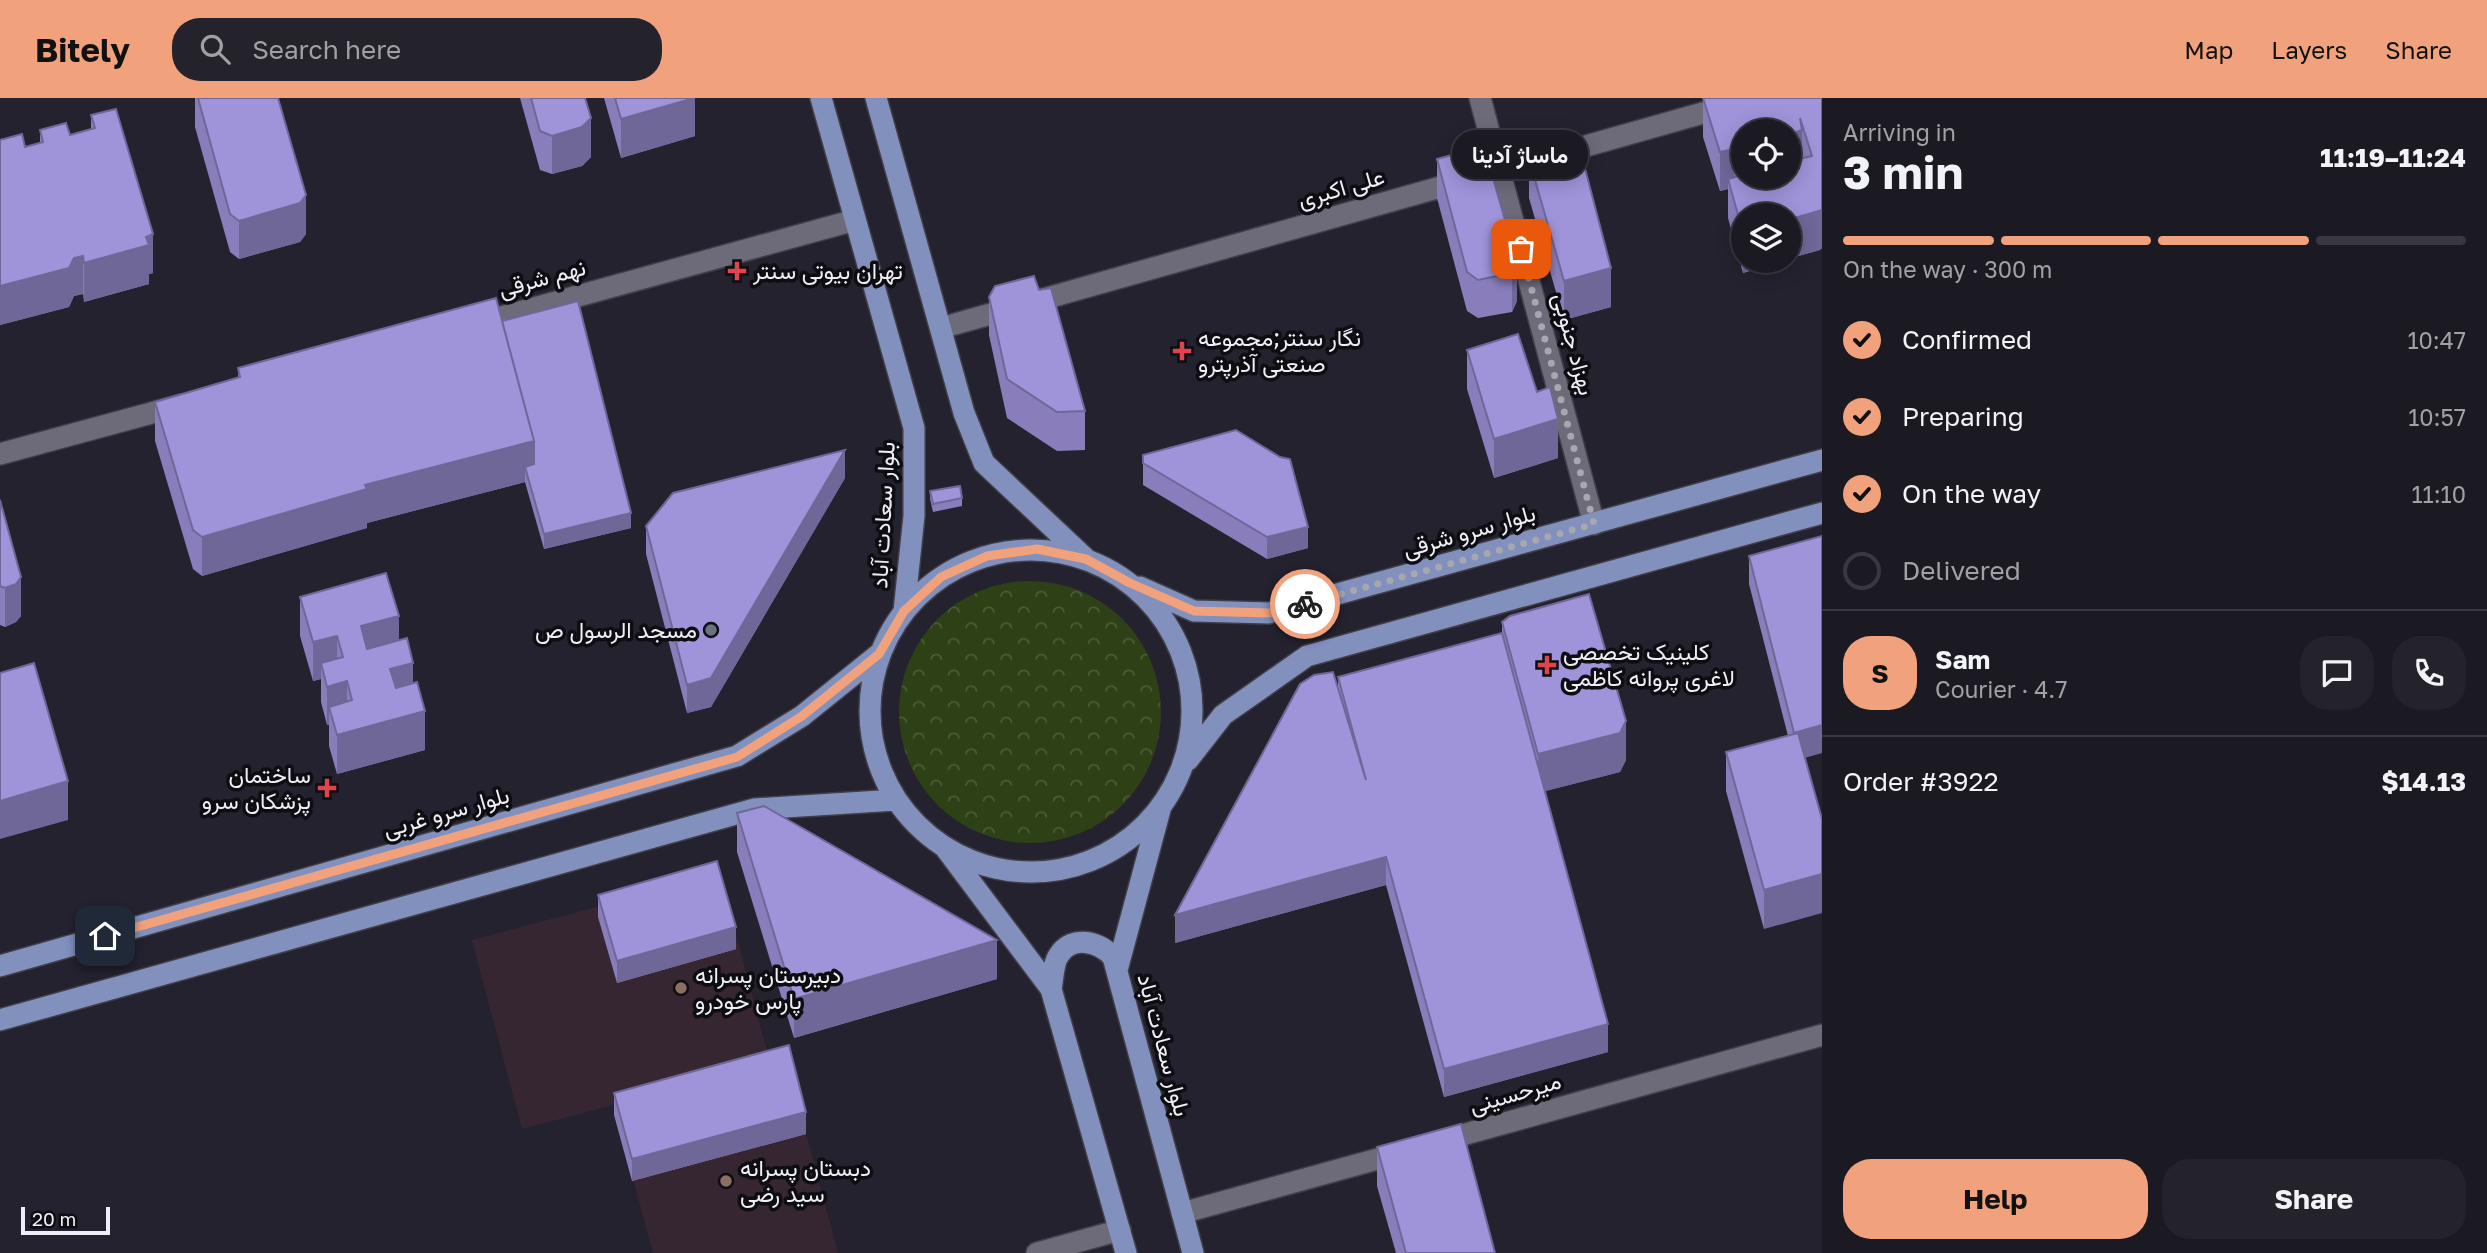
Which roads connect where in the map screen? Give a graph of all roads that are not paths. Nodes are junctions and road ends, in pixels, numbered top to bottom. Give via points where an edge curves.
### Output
1 (821, 98) edge
2 (876, 98) edge
3 (1480, 98) edge
4 (1756, 98) edge
5 (1500, 170) junction
6 (855, 220) junction
7 (941, 328) junction
8 (452, 330) edge
9 (199, 400) edge
10 (0, 454) edge
11 (1822, 460) edge
12 (1822, 513) edge
13 (1594, 524) junction
14 (1086, 559) junction
15 (1130, 583) junction
16 (904, 611) junction
17 (879, 654) junction
18 (1184, 765) junction
19 (896, 800) junction
20 (1160, 810) junction
21 (942, 844) junction
22 (0, 966) edge
23 (1117, 970) junction
24 (1051, 989) junction
25 (0, 1020) edge
26 (1822, 1035) edge
27 (1182, 1213) junction
28 (1119, 1230) junction
29 (1037, 1253) edge
30 (1126, 1253) edge
31 (1193, 1253) edge

1 - 6 main road, بلوار سعادت آباد
2 - 7 main road
3 - 5 street, بهزاد جنوبی
4 - 5 street, علی اکبری
5 - 7 street, علی اکبری
5 - 13 street, بهزاد جنوبی
6 - 8 street, نهم شرقی
6 - 16 main road, بلوار سعادت آباد via 914,428 914,516
7 - 14 main road via 964,413 985,463
9 - 10 street
11 - 13 main road, بلوار سرو شرقی
12 - 18 main road via 1307,656 1223,715
13 - 15 main road, بلوار سرو شرقی via 1269,613 1194,611
14 - 15 main road
14 - 16 main road via 1037,549 987,556 941,577
15 - 18 main road via 1165,620 1187,666 1194,716
16 - 17 main road
17 - 19 main road via 869,704 875,754
17 - 22 main road, بلوار سرو غربی via 802,716 737,757
18 - 20 main road
19 - 21 main road
19 - 25 main road via 754,809
20 - 21 main road via 1122,845 1076,866 1025,872 975,862
20 - 23 main road, بلوار سعادت آباد
21 - 24 main road
23 - 24 main road via 1114,957 1104,946 1084,942 1069,946 1058,956
23 - 27 main road, بلوار سعادت آباد
24 - 28 main road
26 - 27 street, میرحسینی
27 - 31 main road, بلوار سعادت آباد
28 - 29 street
28 - 30 main road

